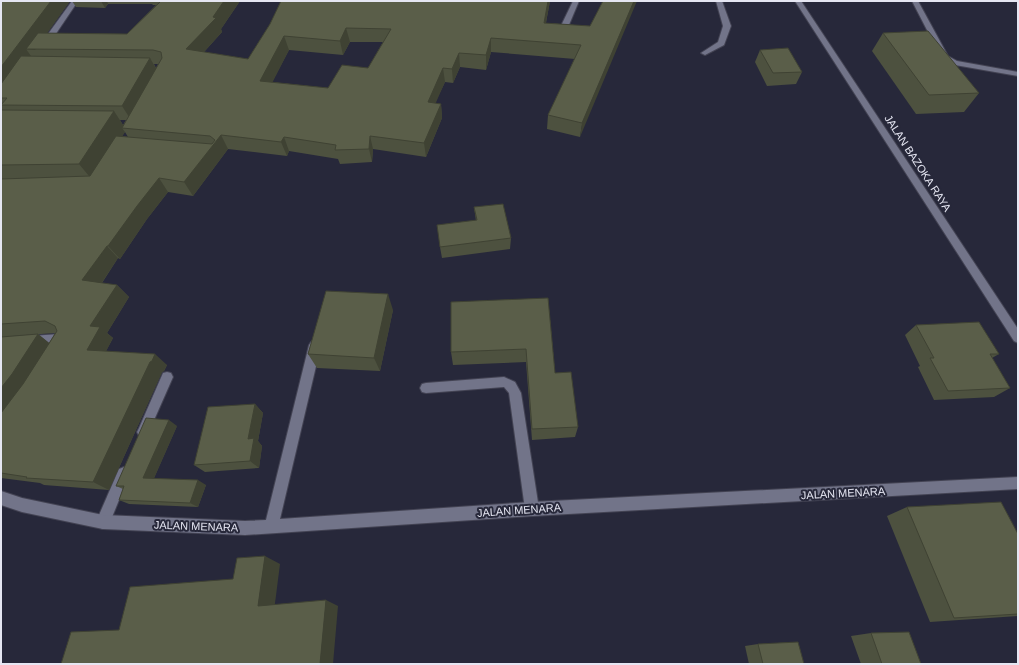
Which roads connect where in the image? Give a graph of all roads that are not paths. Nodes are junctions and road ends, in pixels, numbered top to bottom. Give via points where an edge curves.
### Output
1 (75, 1) edge
2 (576, 1) edge
3 (719, 1) edge
4 (798, 1) edge
5 (915, 1) edge
6 (562, 32) edge
7 (705, 54) dead end
8 (37, 55) edge
9 (1018, 74) edge
10 (317, 335) edge
11 (1018, 338) edge
12 (1, 343) edge
13 (57, 352) edge
14 (167, 377) dead end
15 (426, 388) dead end
16 (138, 442) edge
17 (128, 464) edge
18 (1018, 483) edge
19 (1, 498) edge
20 (532, 509) junction
21 (102, 522) junction
22 (271, 527) junction

1 - 8 street
2 - 6 street
3 - 7 street via 727,26 721,44
4 - 11 street, JALAN BAZOKA RAYA
5 - 9 street via 945,57 950,61
10 - 22 street
12 - 13 street via 63,339
14 - 16 street
15 - 20 street via 504,382 513,387
17 - 21 street
18 - 20 street, JALAN MENARA
19 - 21 street, JALAN MENARA
20 - 22 street, JALAN MENARA
21 - 22 street, JALAN MENARA

